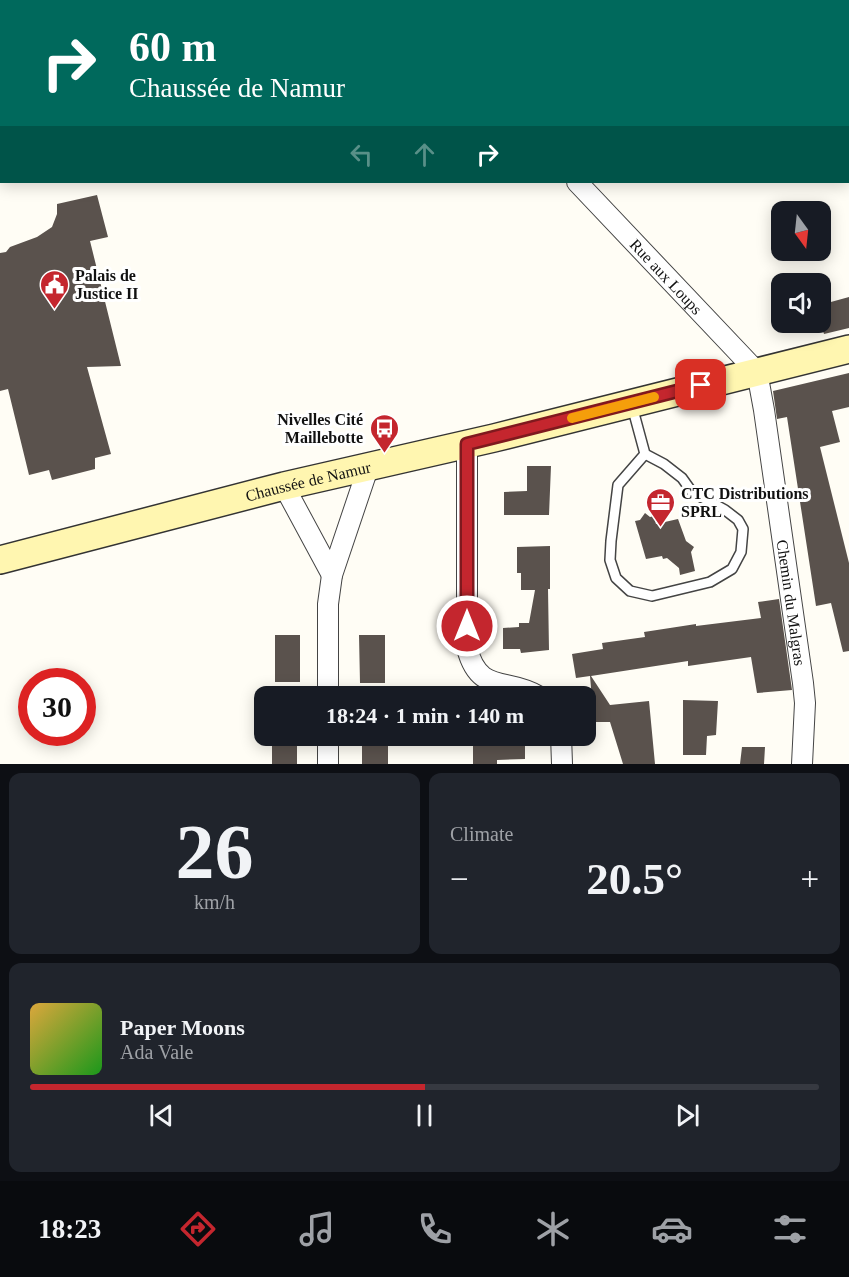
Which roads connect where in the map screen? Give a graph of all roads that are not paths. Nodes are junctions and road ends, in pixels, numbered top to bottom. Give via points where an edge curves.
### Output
1 (578, 183) edge
2 (849, 349) edge
3 (756, 372) junction
4 (631, 403) junction
5 (467, 444) junction
6 (645, 454) junction
7 (368, 468) junction
8 (284, 486) junction
9 (0, 560) edge
10 (332, 575) junction
11 (328, 686) edge
12 (505, 686) edge
13 (328, 746) edge
14 (561, 746) edge
15 (328, 764) edge
16 (562, 764) edge
17 (802, 764) edge

1 - 3 street, Rue aux Loups
2 - 3 street, Chaussée de Namur
3 - 4 street, Chaussée de Namur
3 - 17 street, Chemin du Malgras via 803,683
4 - 5 street, Chaussée de Namur
4 - 6 lane
5 - 7 street, Chaussée de Namur
5 - 12 street via 467,648 480,676
6 - 6 lane via 618,485 610,560 616,578 630,591 652,596 710,582 732,569 741,552 743,529 738,520 692,492 682,478
7 - 8 street, Chaussée de Namur
7 - 10 street
8 - 9 street, Chaussée de Namur
8 - 10 street
10 - 11 street
13 - 15 street
14 - 16 street

